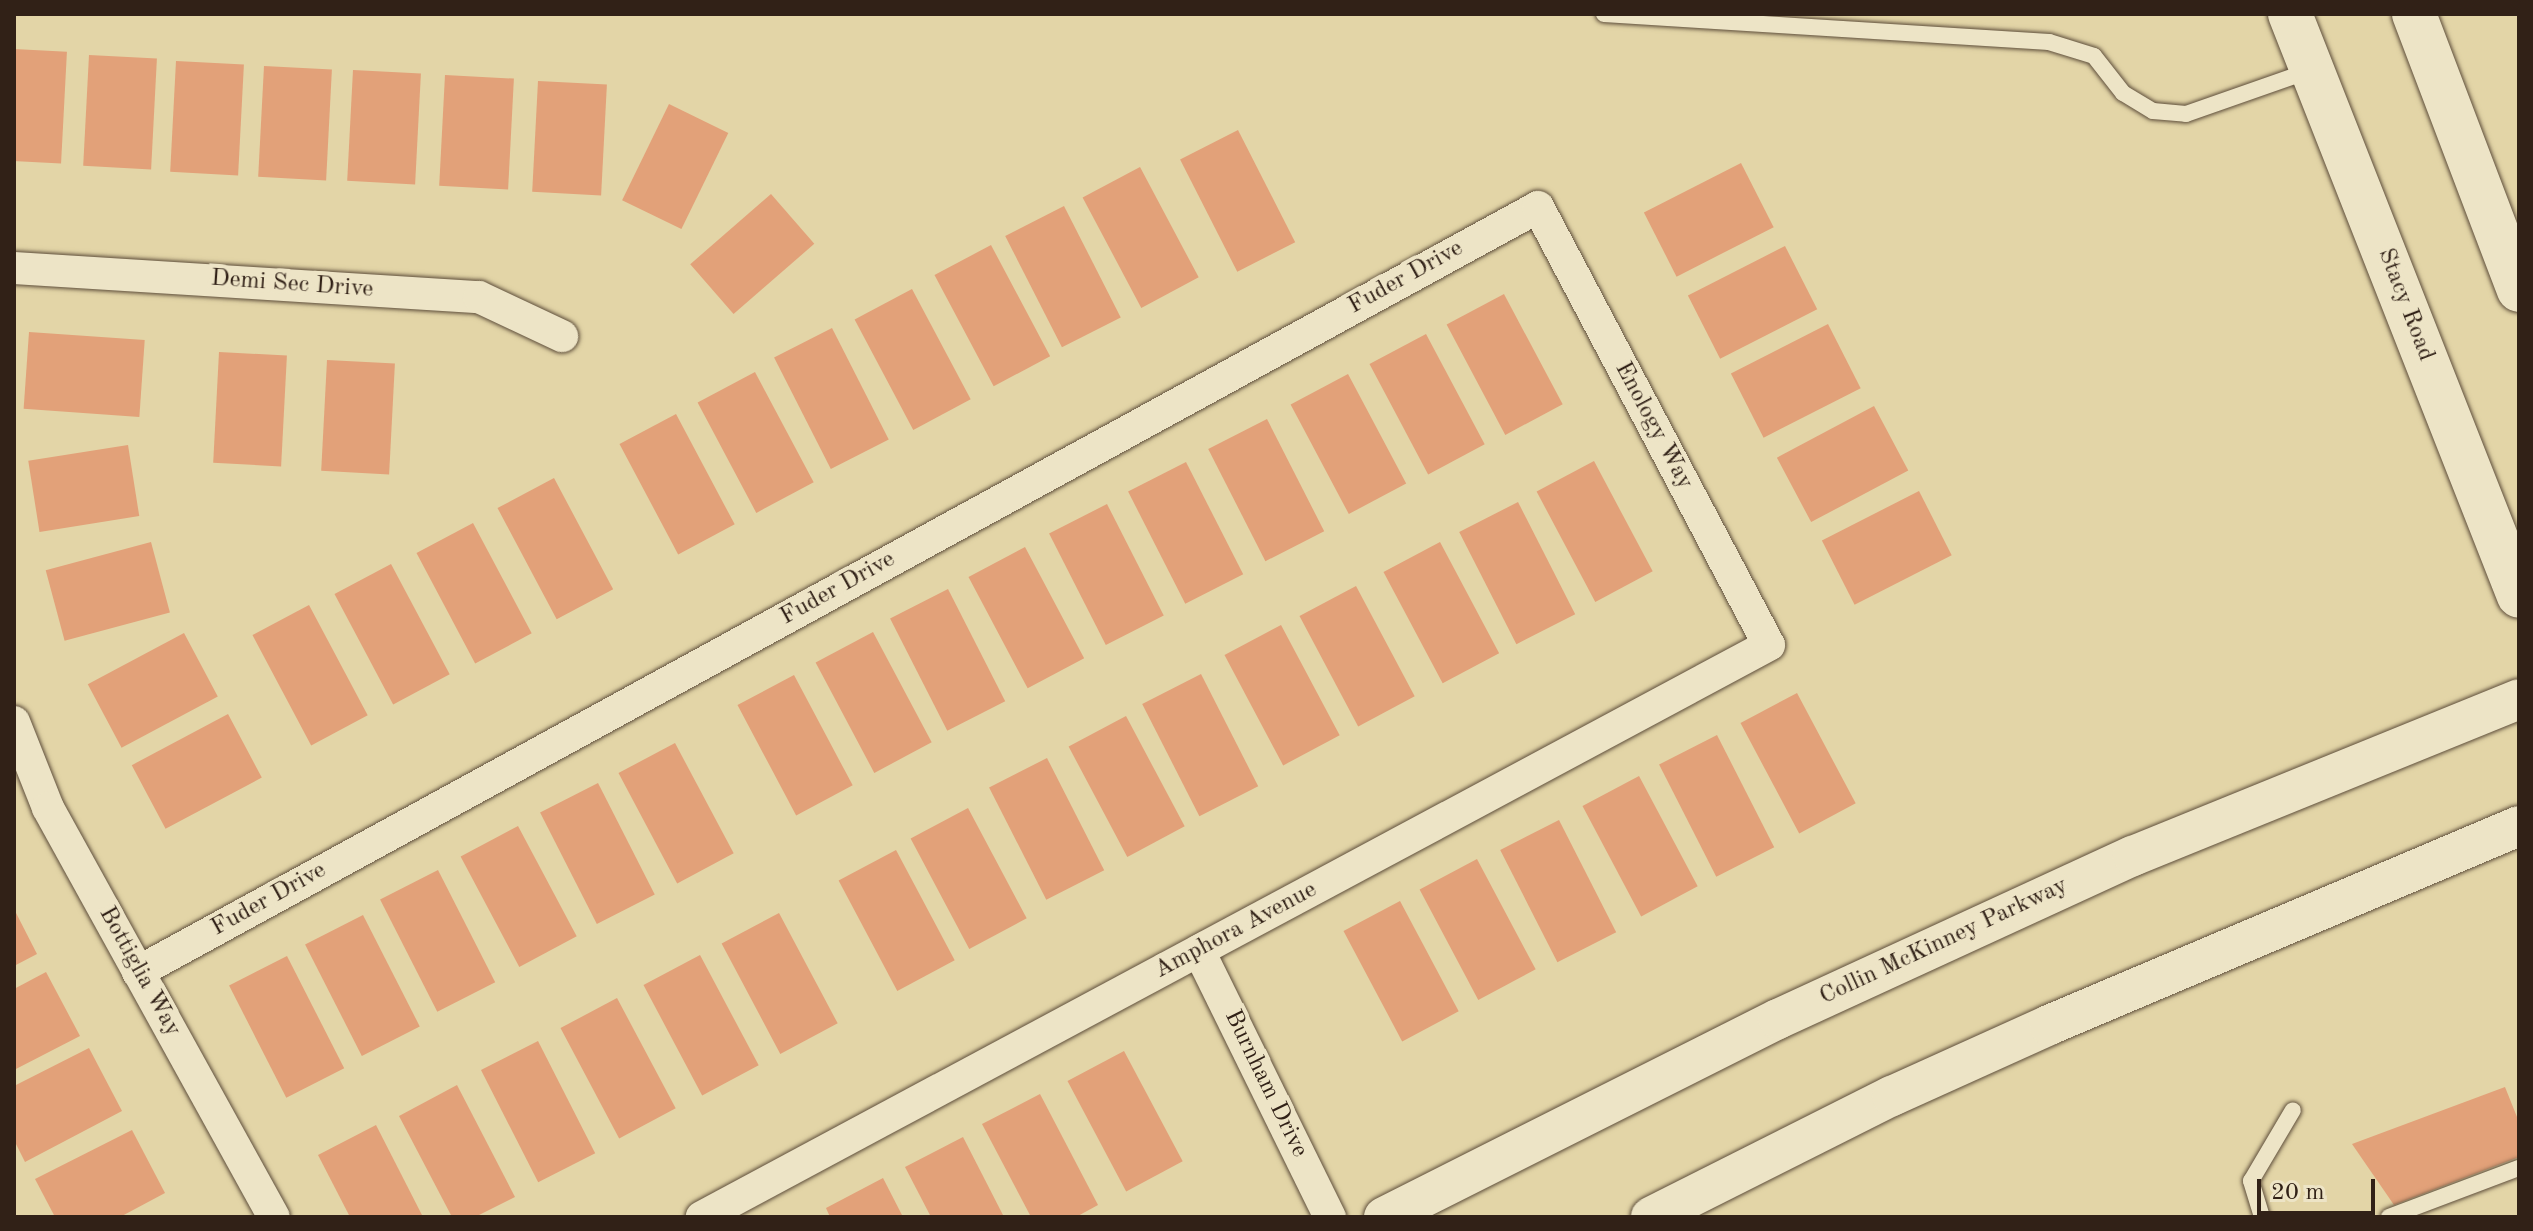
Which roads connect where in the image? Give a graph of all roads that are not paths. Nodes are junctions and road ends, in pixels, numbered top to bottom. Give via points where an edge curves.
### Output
1 (1604, 14) edge
2 (2290, 14) edge
3 (2414, 14) edge
4 (2312, 70) junction
5 (1538, 207) joint
6 (14, 268) edge
7 (2519, 290) edge
8 (562, 336) dead end
9 (2519, 596) edge
10 (1769, 645) joint
11 (2519, 699) edge
12 (14, 722) edge
13 (2519, 826) edge
14 (1199, 951) junction
15 (138, 972) junction
16 (2293, 1110) dead end
17 (2519, 1168) edge
18 (274, 1217) edge
19 (702, 1217) edge
20 (1330, 1217) edge
21 (1384, 1217) edge
22 (1651, 1217) edge
23 (2262, 1217) edge
24 (2389, 1217) edge

1 - 4 lane via 2049,42 2094,56 2123,93 2153,111 2186,114
2 - 4 main road, Stacy Road
3 - 7 main road
4 - 9 main road, Stacy Road
5 - 10 street, Enology Way
5 - 15 street, Fuder Drive
6 - 8 street, Demi Sec Drive via 479,297
10 - 14 street, Amphora Avenue
11 - 21 street, Collin McKinney Parkway via 2119,862 1778,1019
12 - 15 street, Bottiglia Way via 48,808
13 - 22 street via 2049,1025 1892,1096
14 - 19 street, Amphora Avenue
14 - 20 street, Burnham Drive
15 - 18 street, Bottiglia Way
16 - 23 lane via 2251,1181
17 - 24 lane

